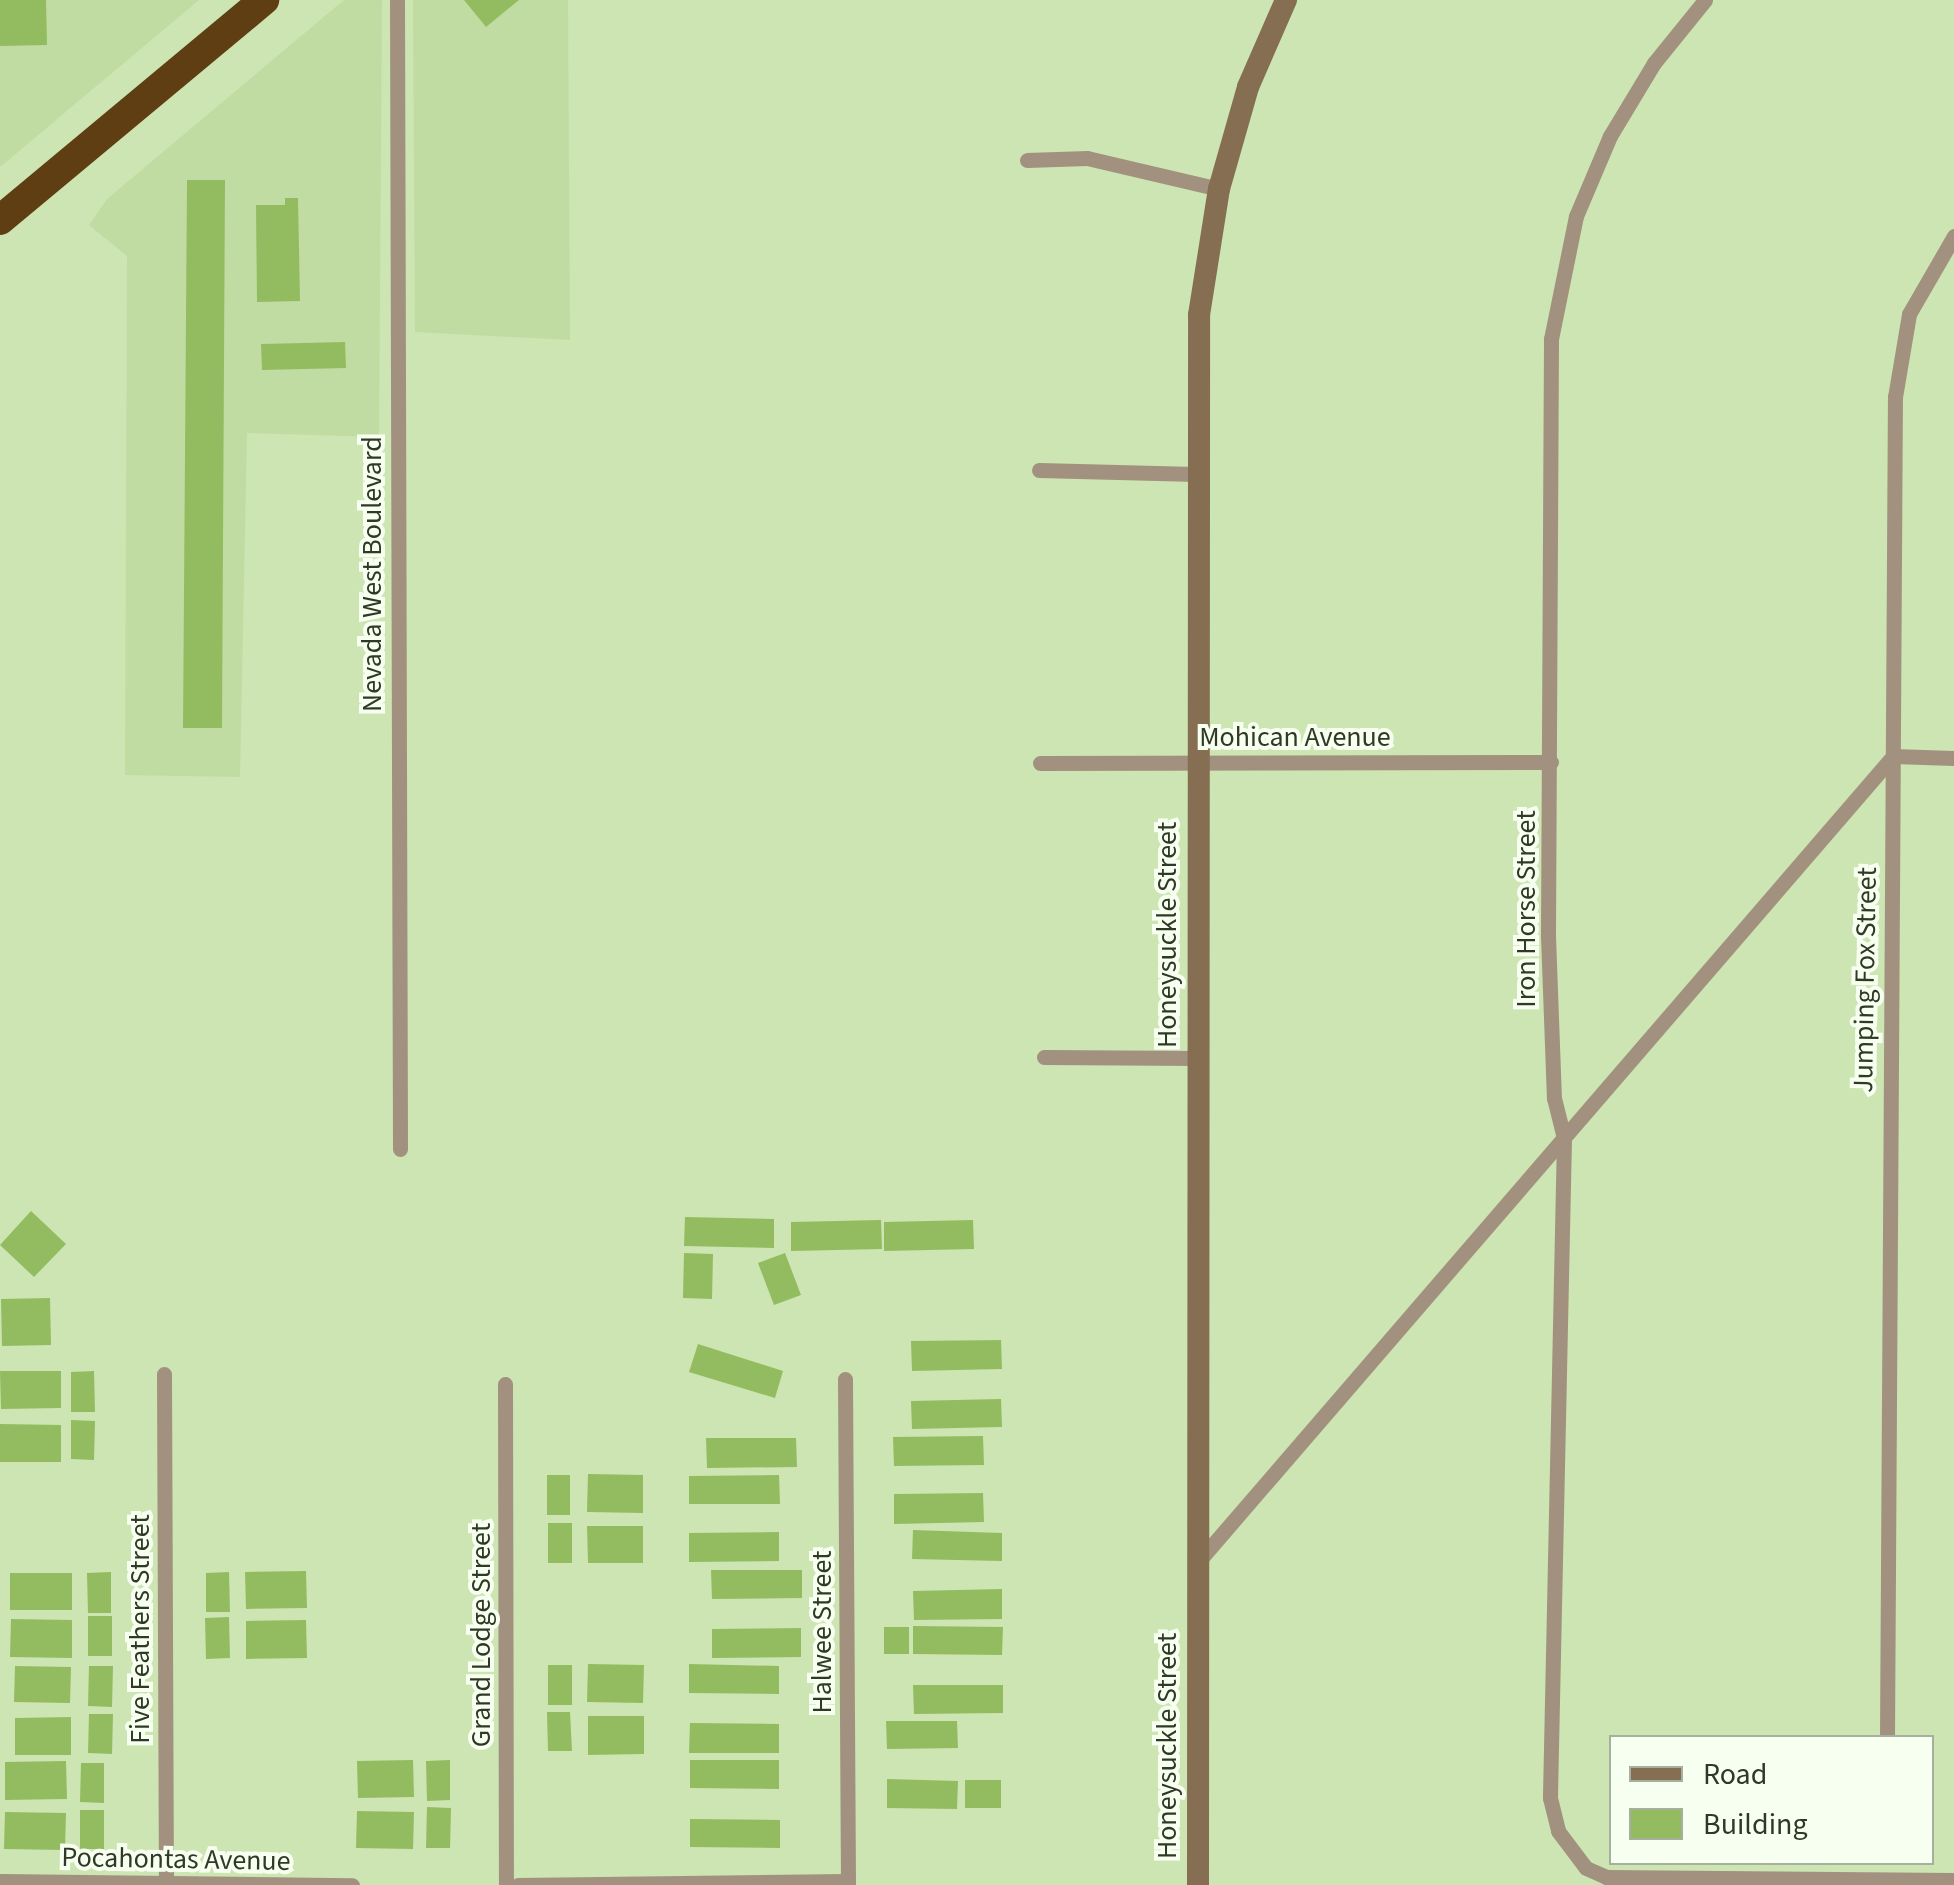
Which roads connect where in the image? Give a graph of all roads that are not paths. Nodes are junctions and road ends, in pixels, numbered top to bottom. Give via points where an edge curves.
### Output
1 (264, 0) edge
2 (396, 0) edge
3 (1286, 0) edge
4 (1705, 0) edge
5 (1026, 160) dead end
6 (1219, 189) junction
7 (0, 220) edge
8 (1954, 236) edge
9 (1039, 470) dead end
10 (1196, 474) junction
11 (1893, 756) junction
12 (1954, 758) edge
13 (1198, 762) junction
14 (1551, 762) junction
15 (1040, 764) dead end
16 (1044, 1056) dead end
17 (1197, 1058) junction
18 (1564, 1138) junction
19 (400, 1148) dead end
20 (164, 1374) dead end
21 (846, 1380) dead end
22 (505, 1384) dead end
23 (1196, 1563) junction
24 (1887, 1735) edge
25 (1888, 1865) edge
26 (1888, 1880) junction
27 (1954, 1880) edge
28 (0, 1881) edge
29 (848, 1883) edge
30 (166, 1885) edge
31 (352, 1885) edge
32 (506, 1885) edge
33 (518, 1885) edge
34 (1198, 1885) edge

1 - 7 highway
2 - 19 street, Nevada West Boulevard
3 - 6 street, Honeysuckle Street via 1248,87
4 - 14 street, Iron Horse Street via 1654,63 1610,136 1558,285 1551,339
5 - 6 street via 1088,158
6 - 10 street, Honeysuckle Street via 1199,315
8 - 11 street, Jumping Fox Street via 1909,314 1895,396
9 - 10 street
10 - 13 street, Honeysuckle Street
11 - 12 street
11 - 18 street
11 - 24 street, Jumping Fox Street
13 - 14 street, Mohican Avenue
13 - 15 street, Mohican Avenue
13 - 17 street, Honeysuckle Street
14 - 18 street, Iron Horse Street via 1551,1023 1554,1098
16 - 17 street
17 - 23 street, Honeysuckle Street
18 - 23 street
18 - 26 street, Iron Horse Street via 1550,1798 1558,1831 1586,1868 1606,1877
20 - 30 street, Five Feathers Street
21 - 29 street, Halwee Street
22 - 32 street, Grand Lodge Street
23 - 34 street, Honeysuckle Street
25 - 26 street
26 - 27 street
28 - 30 street, Pocahontas Avenue
29 - 33 street
30 - 31 street, Pocahontas Avenue

